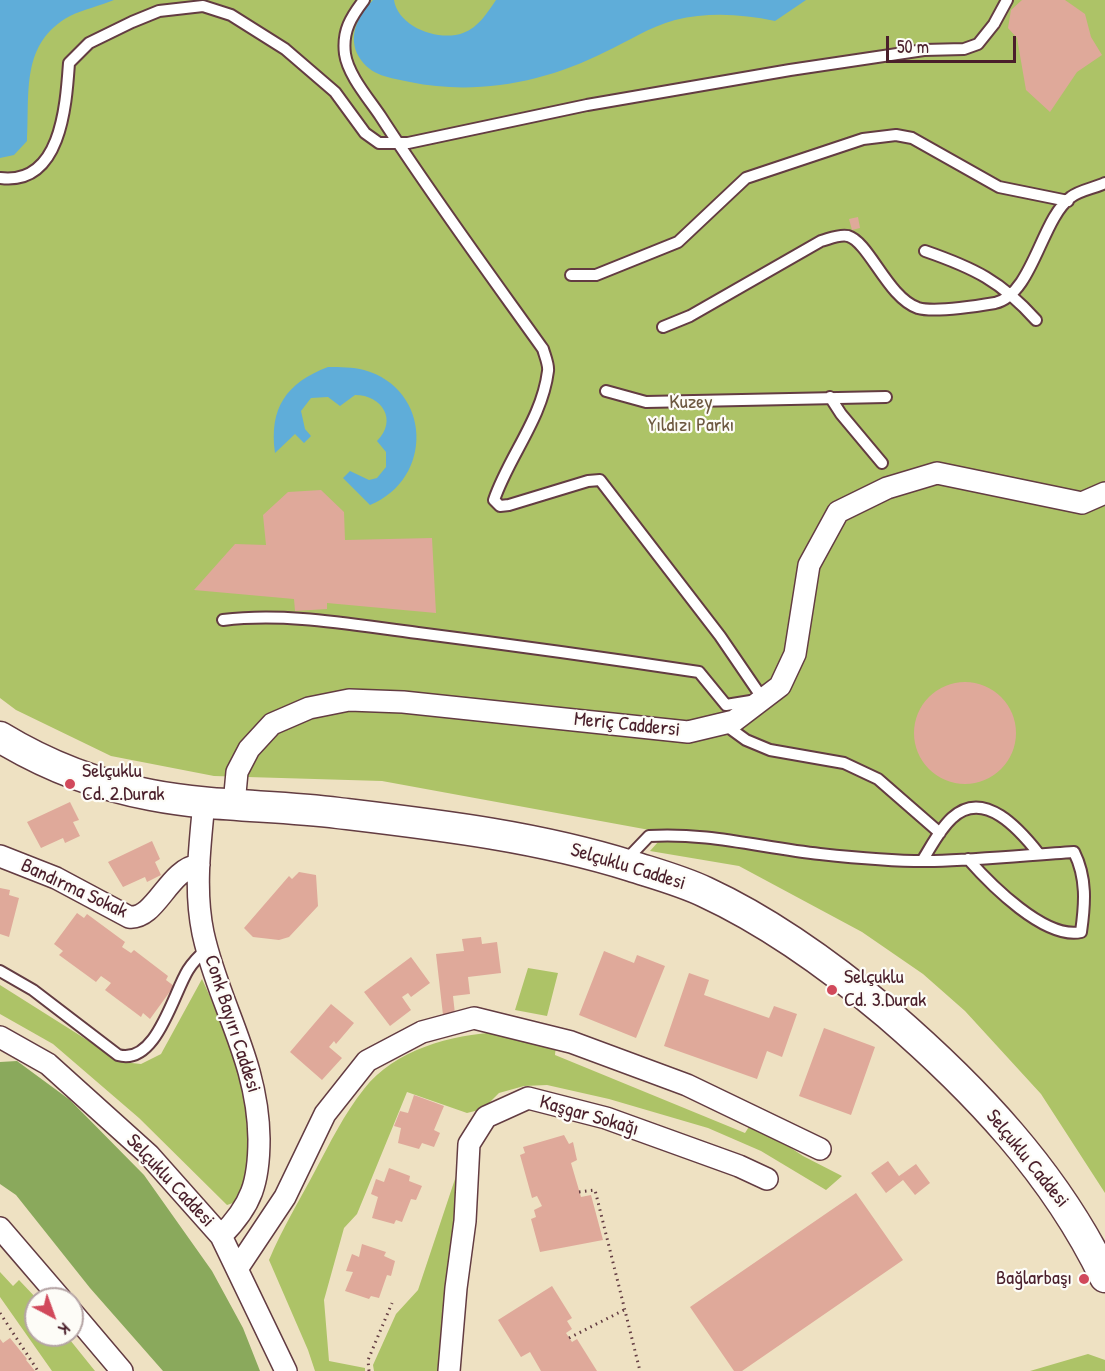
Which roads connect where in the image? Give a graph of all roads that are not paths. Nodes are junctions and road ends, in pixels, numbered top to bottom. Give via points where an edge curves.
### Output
1 (364, 0) edge
2 (1007, 0) edge
3 (165, 5) edge
4 (398, 143) junction
5 (0, 177) edge
6 (1105, 183) edge
7 (1068, 201) junction
8 (925, 251) dead end
9 (571, 275) dead end
10 (1013, 294) junction
11 (1036, 320) dead end
12 (663, 327) dead end
13 (606, 391) dead end
14 (830, 397) junction
15 (886, 397) dead end
16 (882, 464) dead end
17 (1105, 493) edge
18 (223, 620) dead end
19 (763, 699) junction
20 (723, 723) junction
21 (0, 737) edge
22 (204, 802) junction
23 (234, 804) junction
24 (940, 833) junction
25 (1039, 854) junction
26 (0, 856) edge
27 (968, 859) junction
28 (922, 861) junction
29 (623, 864) junction
30 (199, 865) junction
31 (207, 949) junction
32 (0, 971) edge
33 (0, 1036) edge
34 (820, 1149) dead end
35 (767, 1179) dead end
36 (0, 1228) edge
37 (221, 1236) junction
38 (237, 1269) junction
39 (1105, 1277) edge
40 (51, 1287) edge
41 (84, 1326) edge
42 (122, 1371) edge
43 (286, 1371) edge
44 (449, 1371) edge

1 - 4 lane via 349,19 344,37 345,56
2 - 4 lane via 978,44 964,49 924,50 790,70
3 - 4 lane via 203,6 231,15 285,50 335,92 364,133 379,142
3 - 5 lane via 89,43 69,63 58,137 43,165 21,178
4 - 19 lane via 543,349 549,370 535,418 494,500 500,506 509,505 600,480 720,636
6 - 7 lane
7 - 9 lane via 999,187 912,138 896,135 863,139 747,177 678,242 596,275
7 - 10 lane
8 - 10 lane via 960,263
10 - 11 lane
10 - 12 lane via 995,303 918,308 902,298 856,240 837,236
13 - 14 lane via 646,402
14 - 15 lane
14 - 16 lane
17 - 19 street, Meriç Caddersi via 1082,503 937,473 887,488 838,512 809,565 795,654 780,686
18 - 19 lane via 254,616 359,625 578,654 699,672 726,705
19 - 20 street, Meriç Caddersi via 734,721
20 - 23 street, Meriç Caddersi via 688,732 403,702 349,700 309,708 272,724 249,749 237,772
20 - 24 lane via 746,740 770,750 844,763 878,779
21 - 22 street, Selçuklu Caddesi via 42,760 104,784 152,796
22 - 23 street, Selçuklu Caddesi
22 - 30 street, Conk Bayırı Caddesi
23 - 29 street, Selçuklu Caddesi via 476,830 552,843
24 - 25 lane via 952,817 971,808 987,808 1002,816
24 - 28 lane
25 - 27 lane
25 - 27 lane via 1074,852 1083,870 1081,932 1069,935 1033,918
26 - 30 street, Bandırma Sokak via 56,878 135,918 181,872
27 - 28 lane
28 - 29 lane via 820,854 679,834 649,836
29 - 39 street, Selçuklu Caddesi via 704,891 836,970 937,1057 1036,1164 1079,1226
30 - 31 street, Conk Bayırı Caddesi via 200,915
31 - 32 lane via 188,970 154,1040 142,1051 124,1057 33,990
31 - 37 street, Conk Bayırı Caddesi via 245,1052 258,1122 259,1153 253,1192 246,1208
33 - 37 street, Selçuklu Caddesi via 48,1064 148,1155
34 - 38 street via 677,1081 571,1042 474,1018 422,1032 367,1061 325,1114 285,1197
35 - 44 street, Kaşgar Sokağı via 606,1119 528,1098 486,1117 469,1144
36 - 40 street
37 - 38 street, Selçuklu Caddesi
38 - 43 street, Selçuklu Caddesi
41 - 42 street

